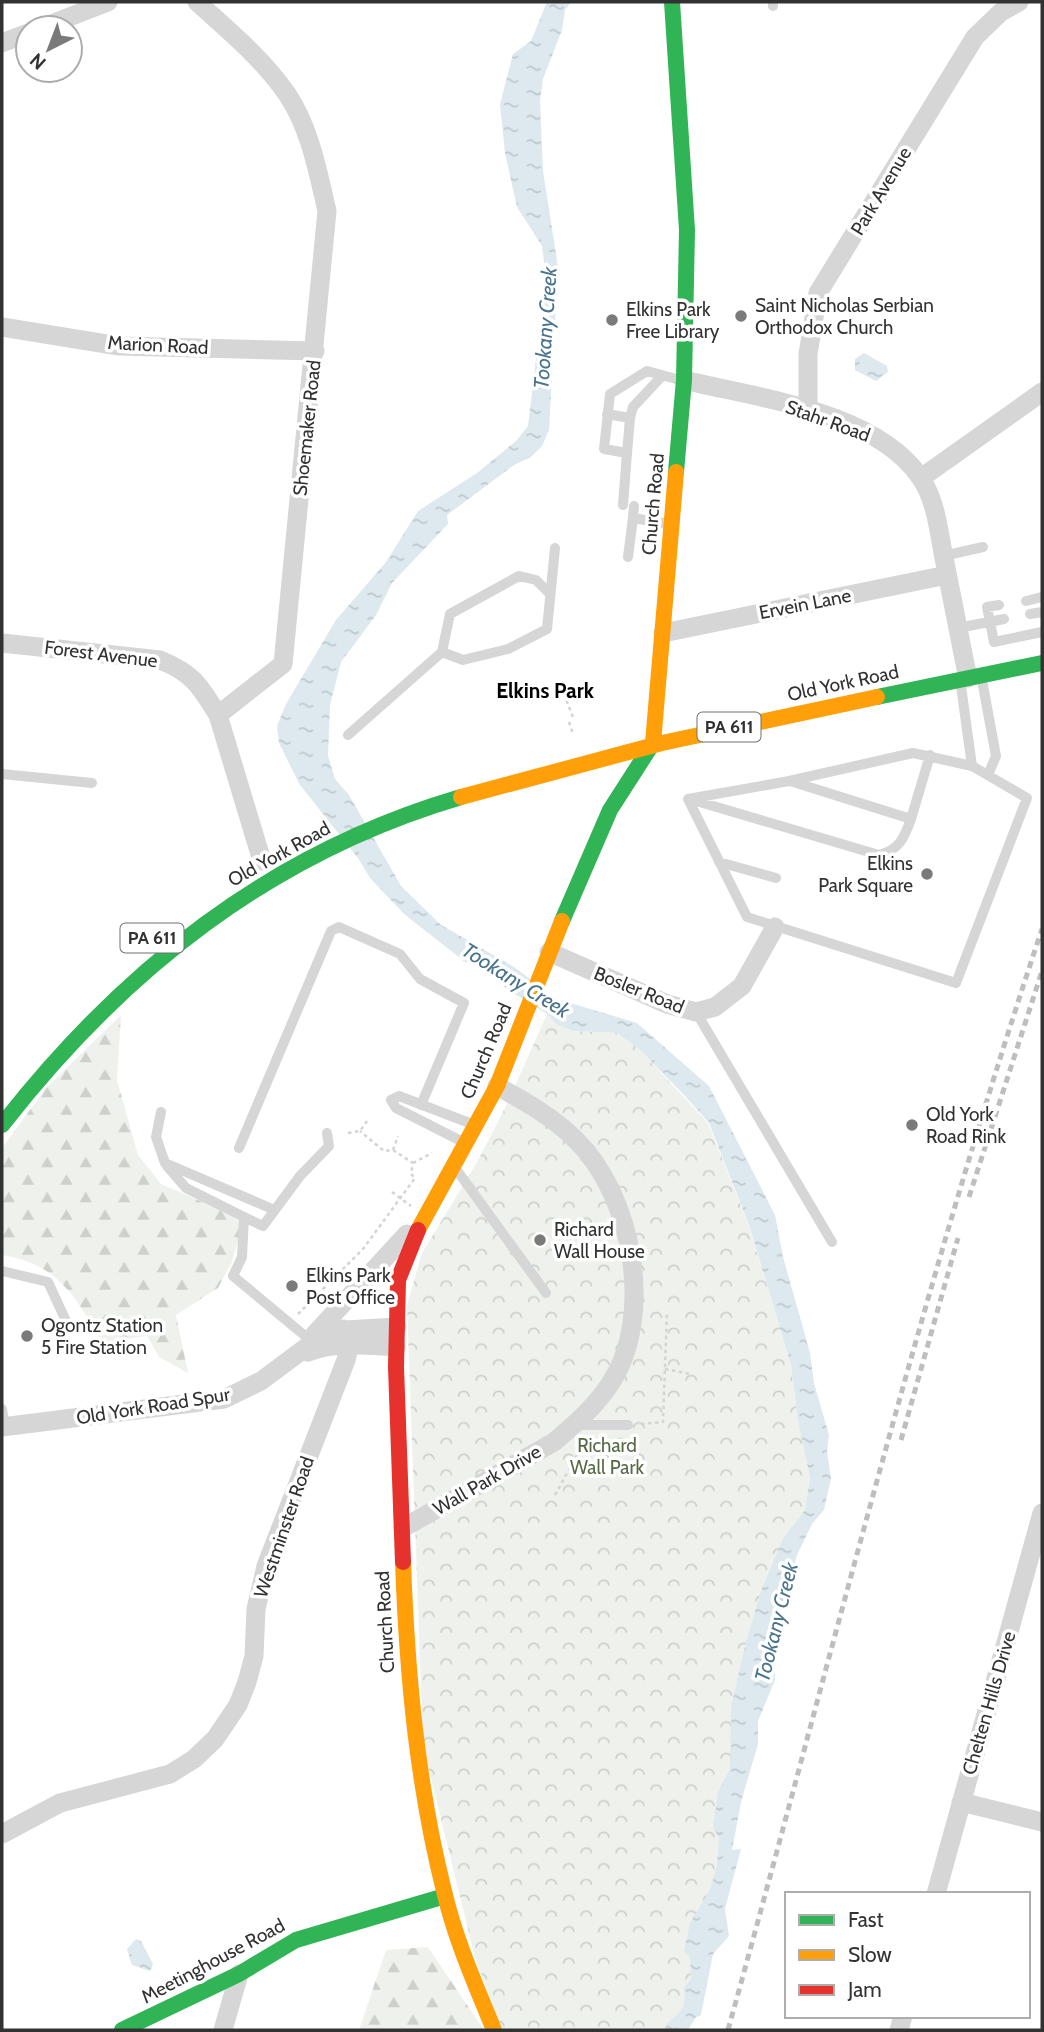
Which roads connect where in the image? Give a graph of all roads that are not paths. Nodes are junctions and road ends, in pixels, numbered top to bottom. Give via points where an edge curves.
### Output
1 (108, 2) edge
2 (197, 2) edge
3 (672, 2) edge
4 (1019, 2) edge
5 (77, 14) edge
6 (2, 327) edge
7 (315, 351) junction
8 (662, 376) junction
9 (684, 380) junction
10 (1042, 392) edge
11 (808, 410) junction
12 (607, 414) junction
13 (630, 418) junction
14 (627, 453) junction
15 (921, 478) junction
16 (633, 518) junction
17 (673, 525) junction
18 (983, 547) dead end
19 (555, 548) dead end
20 (943, 556) junction
21 (628, 557) dead end
22 (947, 575) junction
23 (548, 592) junction
24 (1042, 597) edge
25 (1026, 601) dead end
26 (999, 605) dead end
27 (1042, 612) edge
28 (1030, 614) dead end
29 (1004, 619) dead end
30 (990, 622) junction
31 (958, 628) junction
32 (1042, 632) edge
33 (663, 634) junction
34 (2, 643) edge
35 (442, 652) junction
36 (1042, 663) edge
37 (970, 678) junction
38 (218, 715) junction
39 (348, 735) dead end
40 (653, 743) junction
41 (930, 755) junction
42 (546, 757) dead end
43 (972, 766) junction
44 (2, 774) edge
45 (988, 775) junction
46 (789, 781) junction
47 (92, 783) dead end
48 (688, 799) junction
49 (911, 819) junction
50 (262, 861) dead end
51 (719, 862) junction
52 (776, 877) dead end
53 (775, 927) junction
54 (546, 959) junction
55 (696, 1012) junction
56 (497, 1086) junction
57 (421, 1105) junction
58 (161, 1112) dead end
59 (2, 1125) edge
60 (476, 1125) junction
61 (327, 1133) dead end
62 (466, 1143) junction
63 (239, 1148) dead end
64 (165, 1163) junction
65 (453, 1166) junction
66 (270, 1208) dead end
67 (419, 1209) junction
68 (244, 1217) junction
69 (832, 1242) dead end
70 (2, 1271) edge
71 (546, 1293) dead end
72 (66, 1321) dead end
73 (347, 1336) junction
74 (396, 1337) junction
75 (310, 1340) junction
76 (294, 1358) junction
77 (3, 1421) edge
78 (574, 1425) junction
79 (628, 1425) road end
80 (1042, 1516) edge
81 (402, 1528) junction
82 (961, 1802) junction
83 (1042, 1822) edge
84 (2, 1834) edge
85 (937, 1892) edge
86 (445, 1896) junction
87 (239, 1974) junction
88 (122, 2030) edge
89 (223, 2030) edge
90 (494, 2030) edge

1 - 5 street
2 - 7 street, Shoemaker Road via 255,54 289,96 314,152 327,211
3 - 9 main road, Church Road via 687,230
4 - 11 street, Park Avenue via 975,37 818,293 808,354
6 - 7 street, Marion Road via 119,346
7 - 38 street, Shoemaker Road via 283,664
8 - 9 lane
8 - 12 lane via 647,371 610,394
8 - 13 lane via 633,407
9 - 11 street, Stahr Road
9 - 17 main road, Church Road
10 - 15 street
11 - 15 street, Stahr Road via 864,430 898,450
12 - 13 lane
12 - 14 lane via 604,449
13 - 14 lane
14 - 16 lane
15 - 20 street, Stahr Road via 933,506
16 - 17 lane
16 - 21 lane
17 - 33 main road, Church Road
18 - 20 lane
19 - 23 lane
20 - 22 street, Stahr Road
22 - 31 street, Stahr Road
22 - 33 street, Ervein Lane
23 - 35 lane via 547,629 508,649 463,660
23 - 35 lane via 536,580 519,576 450,614
24 - 25 lane
26 - 30 lane via 987,607
27 - 28 lane
29 - 30 lane
30 - 31 lane
30 - 32 lane via 994,642
31 - 37 street, Stahr Road
33 - 40 main road, Church Road
34 - 38 street, Forest Avenue via 160,660 196,680
35 - 39 lane
36 - 37 main road, Old York Road / PA 611
37 - 40 main road, Old York Road / PA 611
37 - 43 lane
37 - 45 lane via 996,756
38 - 50 street
40 - 42 main road, Old York Road / PA 611
40 - 54 main road, Church Road via 610,810
40 - 59 main road, Old York Road / PA 611 via 379,825 228,906 166,951 108,1002 59,1052
41 - 43 lane
41 - 46 lane via 913,753
41 - 49 lane
43 - 45 lane
44 - 47 lane
45 - 53 lane via 1027,798 956,983
46 - 48 lane
46 - 49 lane
48 - 49 lane via 879,855 894,851
48 - 51 lane
51 - 52 lane
51 - 53 lane via 747,917
53 - 55 street, Bosler Road via 741,986 715,1007
54 - 55 street, Bosler Road
54 - 56 main road, Church Road
55 - 69 lane
56 - 60 main road, Church Road
56 - 78 street, Wall Park Drive via 540,1108 579,1142 606,1182 626,1232 634,1275 634,1322 611,1382
57 - 60 lane
57 - 62 lane via 398,1096 391,1100 396,1108
57 - 63 lane via 464,1003 420,979 400,954 339,927 331,931
58 - 64 lane via 156,1137
60 - 62 main road, Church Road
61 - 68 lane via 329,1146 263,1226
62 - 65 main road, Church Road
64 - 66 lane
64 - 68 lane via 186,1188
65 - 67 main road, Church Road
65 - 71 lane
67 - 74 main road, Church Road via 398,1280
67 - 75 street, Old York Road Spur
68 - 75 lane via 242,1257 233,1276
70 - 72 lane via 48,1282
73 - 74 street, Old York Road Spur
73 - 76 street, Old York Road Spur
73 - 84 street, Westminster Road via 346,1360 266,1566 247,1682 215,1739 170,1774 60,1803
74 - 81 main road, Church Road
75 - 76 street, Old York Road Spur
76 - 77 street, Old York Road Spur via 261,1381 224,1398
78 - 79 lane
78 - 81 street, Wall Park Drive via 554,1442
80 - 82 street, Chelten Hills Drive
81 - 86 main road, Church Road via 406,1654 420,1777
82 - 83 street
82 - 85 street, Chelten Hills Drive
86 - 87 main road, Meetinghouse Road via 296,1940
86 - 90 main road, Church Road
87 - 88 main road, Meetinghouse Road
87 - 89 street

